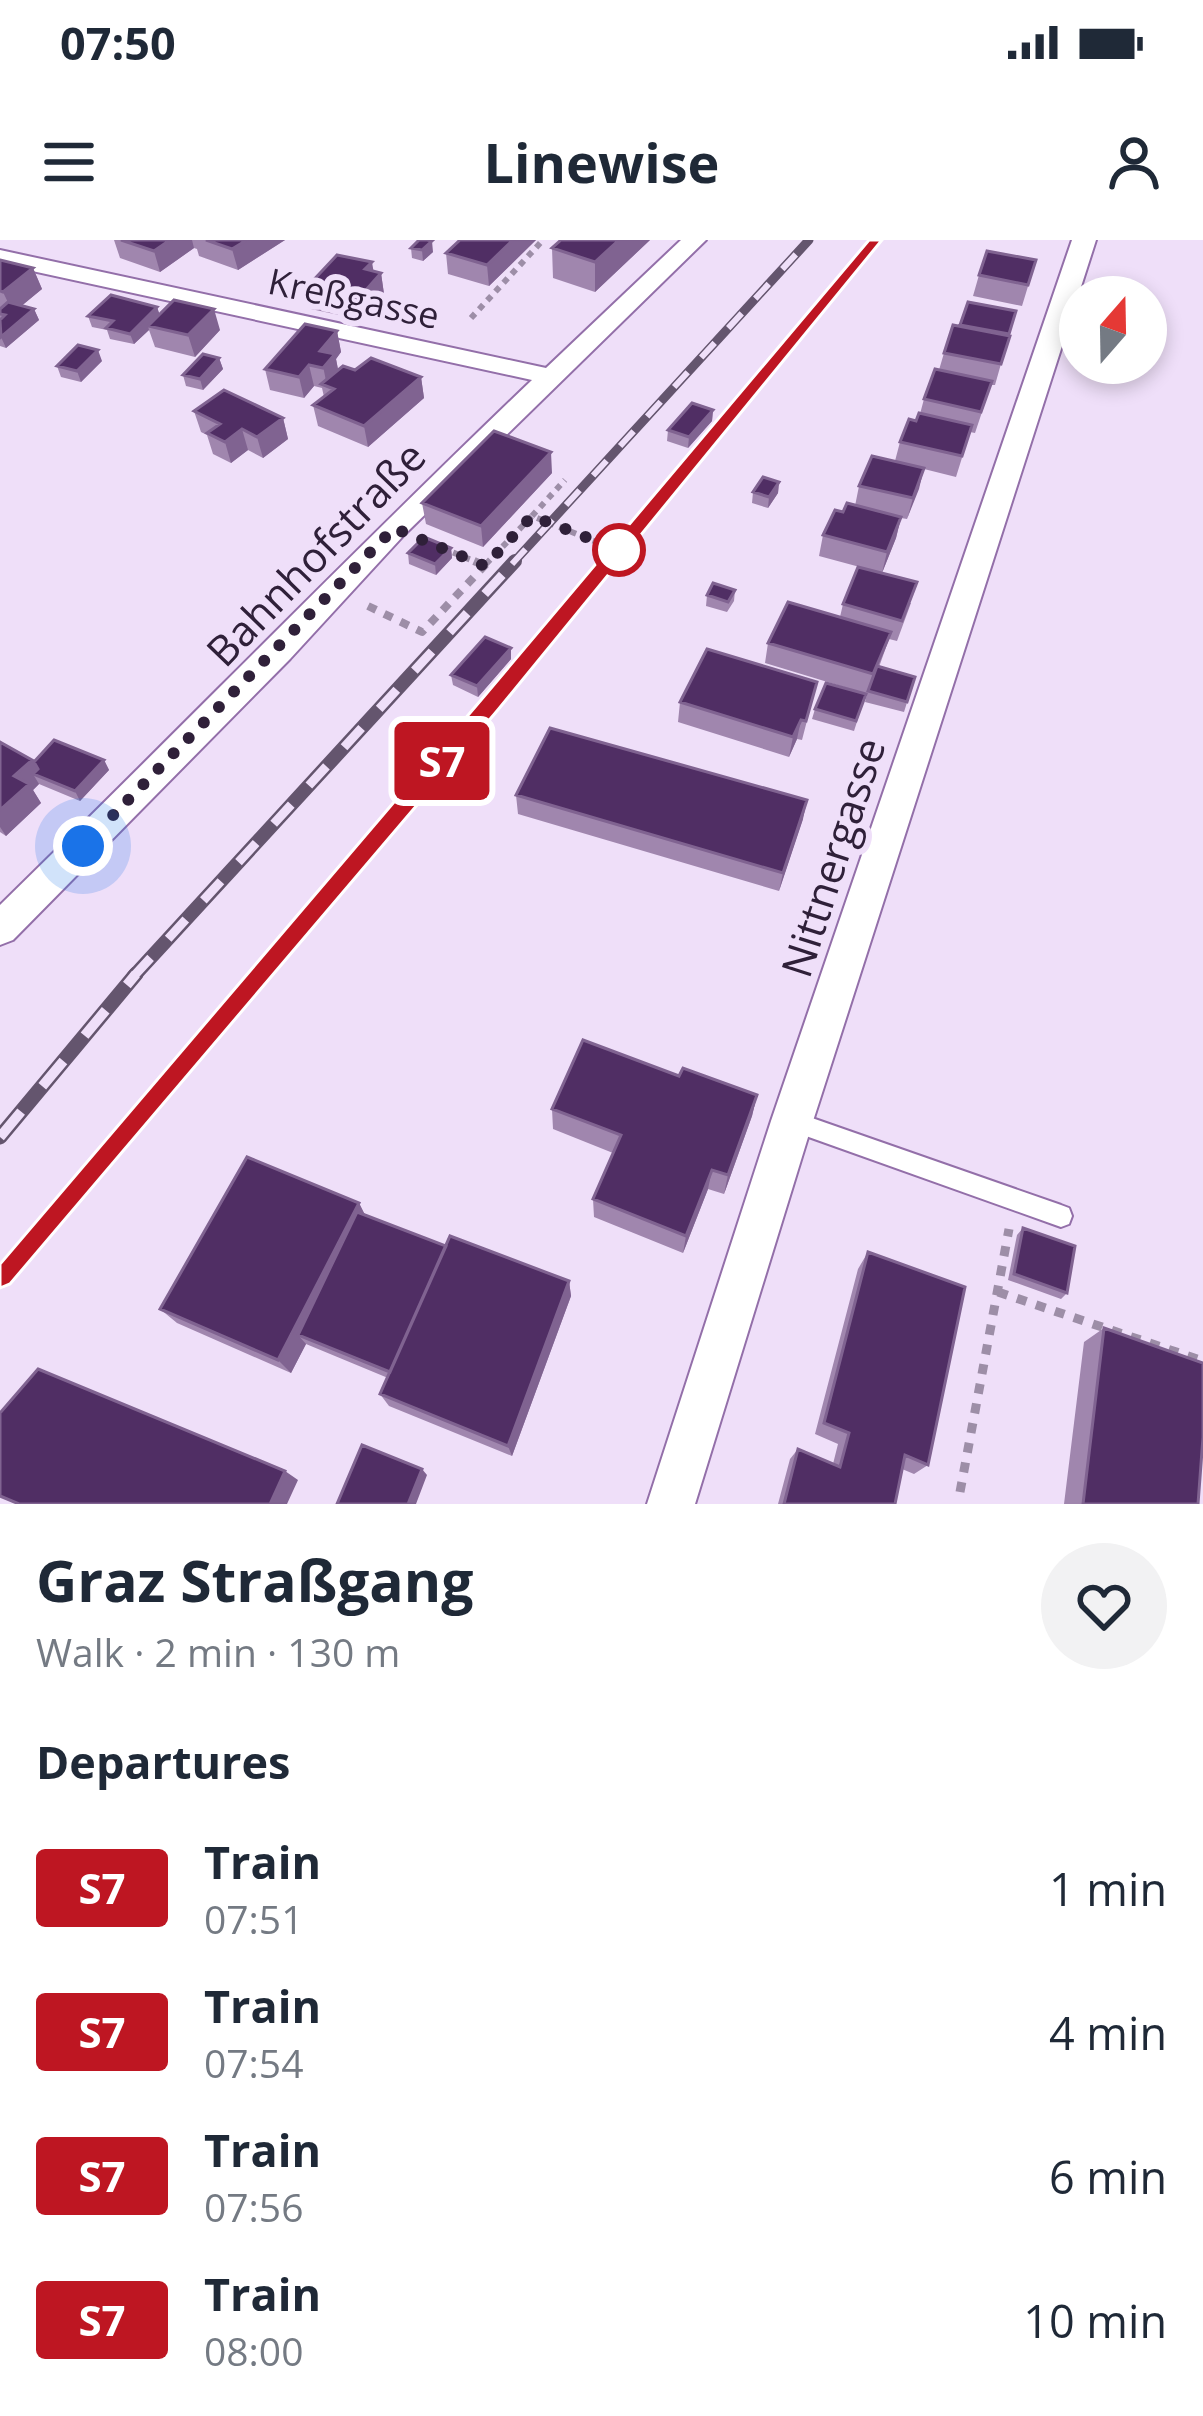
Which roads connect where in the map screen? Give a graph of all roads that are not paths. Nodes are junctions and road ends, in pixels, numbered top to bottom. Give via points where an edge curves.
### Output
1 (694, 240) edge
2 (1084, 240) edge
3 (0, 257) edge
4 (553, 376) junction
5 (0, 928) edge
6 (792, 1121) junction
7 (1060, 1216) dead end
8 (671, 1504) edge

1 - 4 street, Bahnhofstraße
2 - 6 street, Nittnergasse
3 - 4 street, Kreßgasse
4 - 5 street, Bahnhofstraße
6 - 7 lane
6 - 8 street, Nittnergasse

